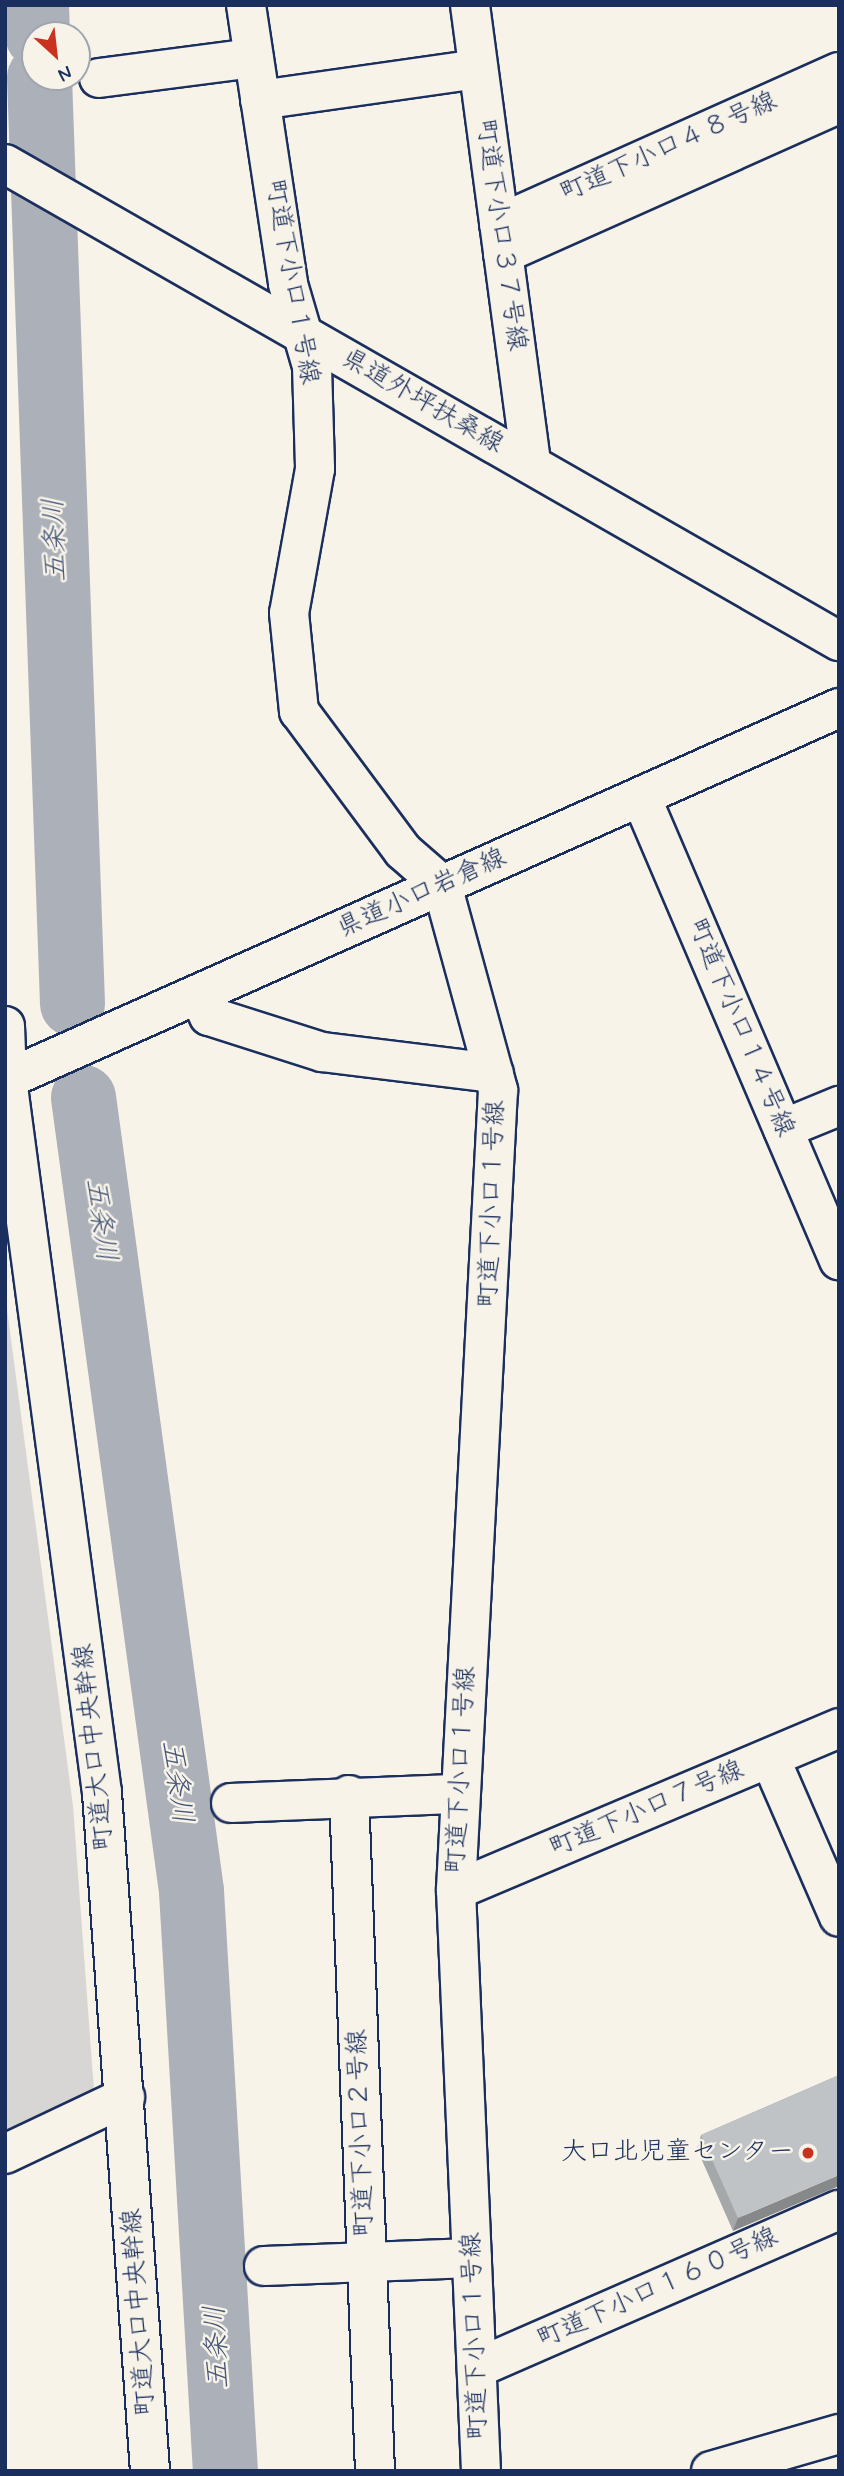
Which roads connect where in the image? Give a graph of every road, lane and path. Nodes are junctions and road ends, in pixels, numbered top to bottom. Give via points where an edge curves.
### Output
1 (246, 5) edge
2 (470, 5) edge
3 (254, 58) junction
4 (478, 69) junction
5 (839, 72) edge
6 (99, 78) dead end
7 (260, 100) junction
8 (839, 104) edge
9 (6, 164) edge
10 (501, 239) junction
11 (302, 333) junction
12 (531, 464) junction
13 (839, 641) edge
14 (839, 708) edge
15 (641, 797) junction
16 (442, 885) junction
17 (199, 994) junction
18 (5, 1026) edge
19 (494, 1073) junction
20 (17, 1075) edge
21 (839, 1106) edge
22 (783, 1129) junction
23 (839, 1260) edge
24 (839, 1728) edge
25 (771, 1758) junction
26 (459, 1794) junction
27 (349, 1795) junction
28 (231, 1803) dead end
29 (456, 1890) junction
30 (839, 1917) edge
31 (125, 2098) junction
32 (5, 2154) edge
33 (839, 2210) edge
34 (472, 2258) junction
35 (367, 2261) junction
36 (264, 2266) dead end
37 (477, 2368) junction
38 (839, 2434) edge
39 (150, 2471) edge
40 (375, 2471) edge
41 (481, 2471) edge
42 (711, 2471) edge

1 - 3 street, 町道下小口１号線
2 - 4 street, 町道下小口３７号線
3 - 6 street
3 - 7 street, 町道下小口１号線
4 - 7 street
4 - 10 street, 町道下小口３７号線
5 - 10 street, 町道下小口４８号線
7 - 11 street, 町道下小口１号線 via 288,284
8 - 10 street
9 - 11 street, 県道外坪扶桑線
10 - 12 street, 町道下小口３７号線
11 - 12 street, 県道外坪扶桑線
11 - 16 street, 町道下小口１号線 via 312,366 314,469 289,613 299,711 403,851
12 - 13 street, 県道外坪扶桑線
14 - 15 street, 県道小口岩倉線
15 - 16 street, 県道小口岩倉線
15 - 22 street, 町道下小口１４号線
16 - 17 street, 県道小口岩倉線
16 - 19 street, 町道下小口１号線
17 - 19 street via 209,1016 322,1052
17 - 20 street, 県道小口岩倉線
18 - 20 street, 町道大口中央幹線
19 - 26 street, 町道下小口１号線 via 493,1263
20 - 31 street, 町道大口中央幹線 via 102,1793
21 - 22 street
22 - 23 street, 町道下小口１４号線
24 - 25 street, 町道下小口７号線
25 - 29 street, 町道下小口７号線
25 - 30 street
26 - 27 street
26 - 29 street, 町道下小口１号線
27 - 28 street
27 - 35 street, 町道下小口２号線
29 - 34 street, 町道下小口１号線
31 - 32 street
31 - 39 street, 町道大口中央幹線
33 - 37 street, 町道下小口１６０号線
34 - 35 street
34 - 37 street, 町道下小口１号線
35 - 36 street
35 - 40 street, 町道下小口２号線
37 - 41 street, 町道下小口１号線
38 - 42 street

